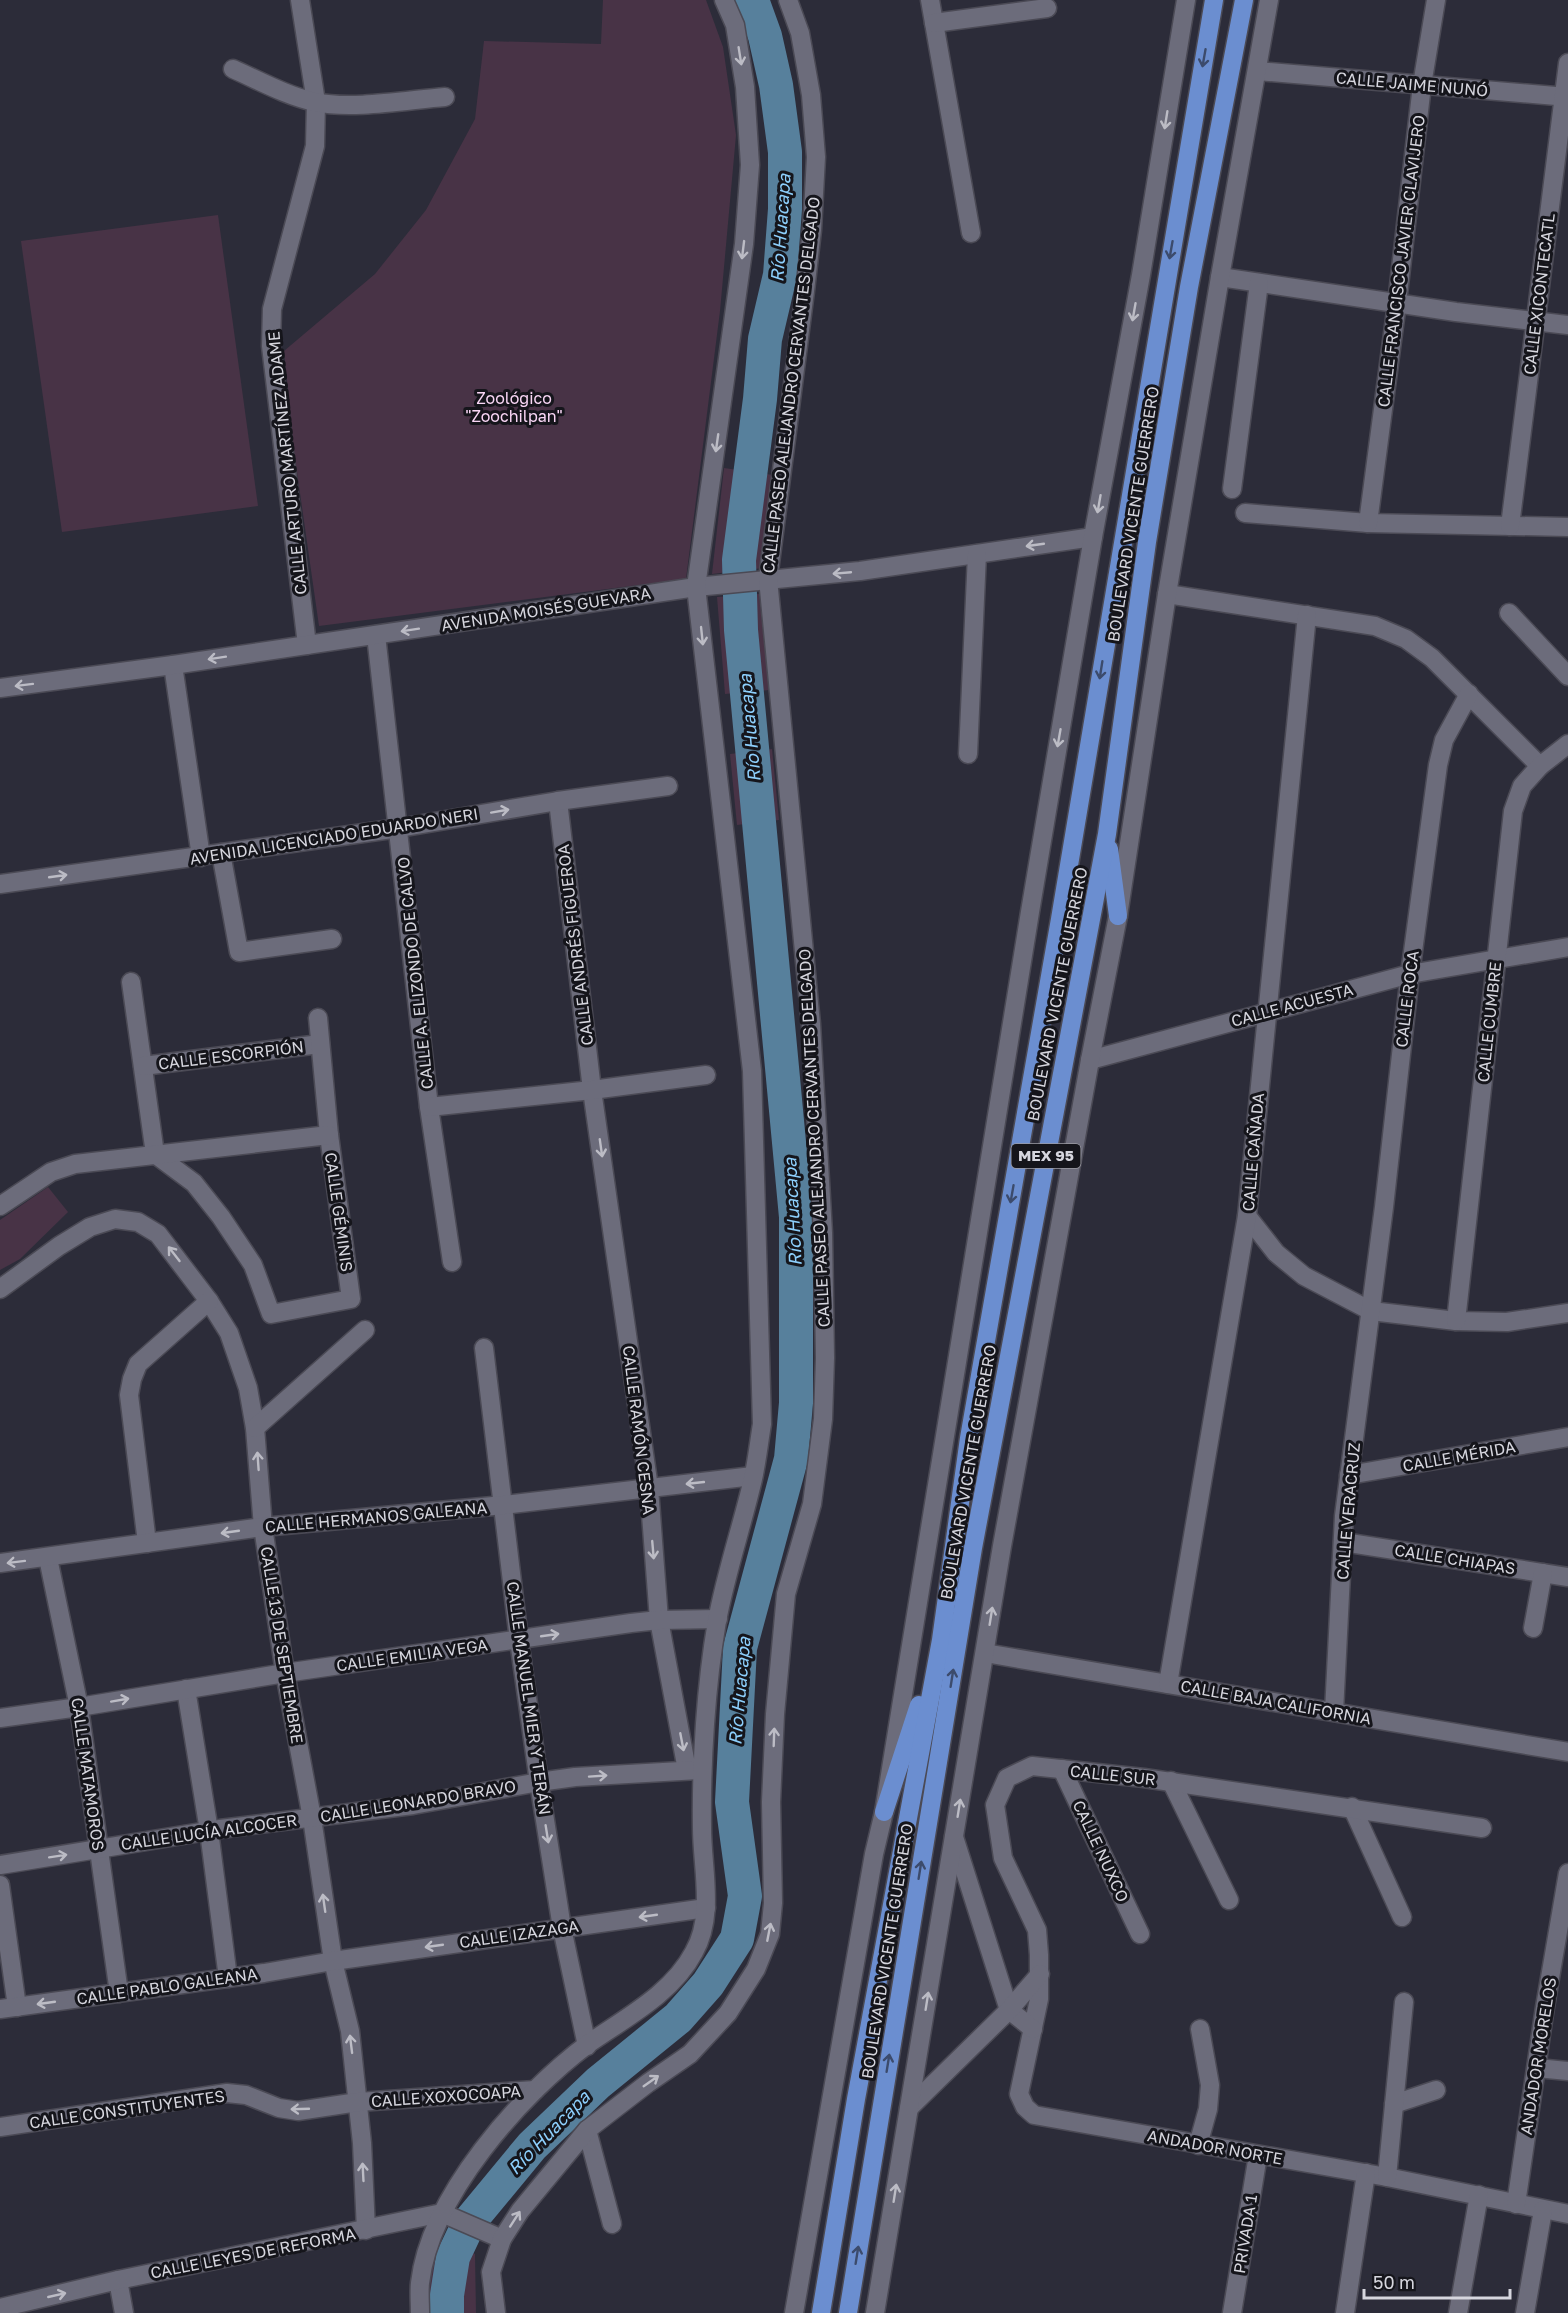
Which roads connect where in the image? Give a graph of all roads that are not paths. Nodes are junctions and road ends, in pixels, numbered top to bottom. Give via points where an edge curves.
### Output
1 (300, 0) edge
2 (724, 0) edge
3 (788, 0) edge
4 (930, 0) edge
5 (1186, 0) edge
6 (1214, 0) edge
7 (1244, 0) edge
8 (1269, 0) edge
9 (1436, 0) edge
10 (1047, 8) dead end
11 (934, 23) junction
12 (1568, 63) edge
13 (233, 69) dead end
14 (1257, 71) junction
15 (1422, 85) junction
16 (445, 97) dead end
17 (1566, 97) edge
18 (316, 102) junction
19 (971, 233) dead end
20 (1220, 277) junction
21 (1259, 283) junction
22 (1397, 303) junction
23 (1535, 321) junction
24 (1568, 325) edge
25 (1232, 489) dead end
26 (1245, 513) dead end
27 (1368, 523) junction
28 (1510, 526) junction
29 (1568, 527) edge
30 (1093, 537) junction
31 (977, 554) junction
32 (767, 579) junction
33 (697, 587) junction
34 (1167, 594) junction
35 (1509, 613) dead end
36 (1306, 615) junction
37 (376, 635) junction
38 (307, 645) junction
39 (173, 665) junction
40 (1568, 676) edge
41 (0, 688) edge
42 (1469, 694) junction
43 (1568, 744) edge
44 (968, 754) dead end
45 (1540, 766) junction
46 (669, 786) dead end
47 (558, 801) junction
48 (399, 828) junction
49 (1107, 834) junction
50 (221, 854) junction
51 (201, 857) junction
52 (0, 884) edge
53 (1118, 916) junction
54 (332, 939) dead end
55 (1568, 947) edge
56 (1496, 959) junction
57 (1410, 974) junction
58 (131, 982) dead end
59 (1266, 1012) junction
60 (318, 1017) dead end
61 (320, 1044) junction
62 (1090, 1060) junction
63 (143, 1066) junction
64 (706, 1075) dead end
65 (592, 1090) junction
66 (429, 1107) junction
67 (329, 1135) junction
68 (155, 1154) junction
69 (0, 1206) edge
70 (1247, 1216) junction
71 (452, 1262) dead end
72 (0, 1289) edge
73 (209, 1301) junction
74 (1371, 1311) junction
75 (1568, 1313) edge
76 (1456, 1321) junction
77 (365, 1330) dead end
78 (484, 1348) dead end
79 (255, 1428) junction
80 (1568, 1437) edge
81 (1349, 1475) junction
82 (753, 1476) junction
83 (648, 1488) junction
84 (504, 1505) junction
85 (263, 1527) junction
86 (1343, 1542) junction
87 (147, 1543) junction
88 (48, 1558) junction
89 (0, 1563) edge
90 (1543, 1573) junction
91 (1568, 1577) edge
92 (718, 1619) junction
93 (659, 1620) junction
94 (1533, 1628) dead end
95 (519, 1640) junction
96 (941, 1640) junction
97 (985, 1653) junction
98 (285, 1673) junction
99 (1168, 1684) junction
100 (186, 1689) junction
101 (79, 1707) junction
102 (1334, 1712) junction
103 (0, 1718) edge
104 (1568, 1752) edge
105 (1062, 1769) junction
106 (695, 1770) junction
107 (1171, 1781) junction
108 (539, 1782) junction
109 (1352, 1807) junction
110 (884, 1812) junction
111 (312, 1818) junction
112 (1482, 1828) dead end
113 (208, 1831) junction
114 (954, 1837) junction
115 (99, 1849) junction
116 (0, 1865) edge
117 (1568, 1873) edge
118 (0, 1885) edge
119 (1229, 1900) dead end
120 (706, 1908) junction
121 (1402, 1917) dead end
122 (562, 1928) junction
123 (1563, 1929) edge
124 (1140, 1934) dead end
125 (333, 1961) junction
126 (1040, 1974) junction
127 (228, 1978) junction
128 (119, 1993) junction
129 (1404, 2002) dead end
130 (8, 2008) edge
131 (1009, 2010) junction
132 (1200, 2029) dead end
133 (1033, 2030) junction
134 (586, 2046) junction
135 (1536, 2068) junction
136 (1568, 2071) edge
137 (535, 2090) junction
138 (1436, 2090) dead end
139 (358, 2102) junction
140 (1394, 2104) junction
141 (909, 2108) junction
142 (0, 2127) edge
143 (587, 2130) junction
144 (1198, 2145) junction
145 (1258, 2155) junction
146 (1366, 2173) junction
147 (1387, 2176) junction
148 (1479, 2195) junction
149 (1516, 2204) junction
150 (1543, 2210) junction
151 (1568, 2214) edge
152 (447, 2215) junction
153 (612, 2224) dead end
154 (366, 2230) junction
155 (502, 2239) junction
156 (118, 2280) junction
157 (795, 2307) edge
158 (0, 2308) edge
159 (124, 2313) edge
160 (420, 2313) edge
161 (495, 2313) edge
162 (821, 2313) edge
163 (848, 2313) edge
164 (875, 2313) edge
165 (1232, 2313) edge
166 (1345, 2313) edge
167 (1458, 2313) edge
168 (1525, 2313) edge

1 - 18 street, CALLE ARTURO MARTÍNEZ ADAME
2 -> 33 street via 735,25 745,87 750,165 744,244
3 - 32 street, CALLE PASEO ALEJANDRO CERVANTES DELGADO via 800,33 811,94 816,157 798,357
4 - 11 street
5 -> 30 street, BOULEVARD VICENTE GUERRERO
6 -> 96 highway, BOULEVARD VICENTE GUERRERO / MEX 95 via 969,1438
7 - 49 highway, BOULEVARD VICENTE GUERRERO / MEX 95 via 1189,287 1147,542
8 - 14 street
9 - 15 street, CALLE FRANCISCO JAVIER CLAVIJERO
10 - 11 street
11 - 19 street
12 - 17 street, CALLE XICONTECATL
13 - 18 street
14 - 15 street, CALLE JAIME NUNÓ
14 - 20 street
15 - 17 street, CALLE JAIME NUNÓ
15 - 22 street, CALLE FRANCISCO JAVIER CLAVIJERO
16 - 18 street via 351,105
17 - 23 street, CALLE XICONTECATL
18 - 38 street, CALLE ARTURO MARTÍNEZ ADAME via 315,146 272,309 271,346
20 - 21 street
20 - 34 street
21 - 22 street
21 - 25 street
22 - 23 street
22 - 27 street, CALLE FRANCISCO JAVIER CLAVIJERO
23 - 24 street
23 - 28 street, CALLE XICONTECATL
26 - 27 street
27 - 28 street
28 - 29 street
30 -> 31 street, AVENIDA MOISÉS GUEVARA
30 -> 110 street, BOULEVARD VICENTE GUERRERO
31 -> 32 street, AVENIDA MOISÉS GUEVARA via 860,571
31 - 44 street
32 - 33 street, AVENIDA MOISÉS GUEVARA
143 -> 32 street, CALLE PASEO ALEJANDRO CERVANTES DELGADO via 690,2054 728,2013 756,1969 770,1934 771,1802 786,1594 812,1504 823,1419 825,1338 811,1024
33 -> 37 street, AVENIDA MOISÉS GUEVARA
33 -> 82 street via 752,1071 762,1424
34 - 36 street
34 - 53 street
35 - 40 street
36 - 42 street via 1390,631 1432,658
36 - 59 street, CALLE CAÑADA
37 - 38 street, AVENIDA MOISÉS GUEVARA
37 - 48 street, CALLE A. ELIZONDO DE CALVO
38 -> 39 street, AVENIDA MOISÉS GUEVARA
39 -> 41 street, AVENIDA MOISÉS GUEVARA
39 - 51 street
42 - 45 street
42 - 57 street, CALLE ROCA via 1444,740 1438,765
43 - 45 street, CALLE CUMBRE
45 - 56 street, CALLE CUMBRE via 1522,786 1513,811
46 - 47 street, AVENIDA LICENCIADO EDUARDO NERI
48 -> 47 street, AVENIDA LICENCIADO EDUARDO NERI
47 - 65 street, CALLE ANDRÉS FIGUEROA
48 - 50 street, AVENIDA LICENCIADO EDUARDO NERI
48 - 66 street, CALLE A. ELIZONDO DE CALVO
49 - 53 highway
163 -> 49 highway, BOULEVARD VICENTE GUERRERO / MEX 95 via 973,1548
50 - 51 street, AVENIDA LICENCIADO EDUARDO NERI
50 - 54 street via 239,952
52 -> 51 street, AVENIDA LICENCIADO EDUARDO NERI
53 - 62 street
55 - 56 street, CALLE ACUESTA
56 - 57 street, CALLE ACUESTA
56 - 76 street, CALLE CUMBRE
57 - 59 street, CALLE ACUESTA
57 - 74 street, CALLE ROCA
58 - 63 street
59 - 62 street, CALLE ACUESTA
59 - 70 street, CALLE CAÑADA
60 - 61 street, CALLE GÉMINIS
61 - 63 street, CALLE ESCORPIÓN
61 - 67 street, CALLE GÉMINIS
97 -> 62 street
63 - 68 street
64 - 65 street, CALLE A. ELIZONDO DE CALVO
65 - 66 street, CALLE A. ELIZONDO DE CALVO
65 -> 83 street, CALLE RAMÓN CESNA
66 - 71 street
67 - 68 street
67 - 68 street, CALLE GÉMINIS via 351,1299 271,1314 253,1265 221,1216 194,1184
68 - 69 street via 51,1172
70 - 74 street via 1275,1253 1304,1276
70 - 99 street, CALLE CAÑADA
73 -> 72 street, CALLE 13 DE SEPTIEMBRE via 158,1234 138,1222 115,1219 90,1227
73 - 79 street, CALLE 13 DE SEPTIEMBRE via 229,1333 248,1388
73 - 87 street via 138,1364 132,1379 129,1395
74 - 76 street
74 - 81 street, CALLE VERACRUZ
75 - 76 street via 1507,1322
77 - 79 street
78 - 84 street, CALLE MANUEL MIER Y TERÁN
85 -> 79 street, CALLE 13 DE SEPTIEMBRE
80 - 81 street, CALLE MÉRIDA
81 - 86 street, CALLE VERACRUZ
82 -> 83 street, CALLE HERMANOS GALEANA
82 - 92 street
83 - 84 street, CALLE HERMANOS GALEANA
83 -> 93 street, CALLE RAMÓN CESNA
84 - 85 street, CALLE HERMANOS GALEANA
84 - 95 street, CALLE MANUEL MIER Y TERÁN
85 -> 87 street, CALLE HERMANOS GALEANA
85 - 98 street, CALLE 13 DE SEPTIEMBRE
86 - 90 street, CALLE CHIAPAS
86 - 102 street, CALLE VERACRUZ
87 - 88 street, CALLE HERMANOS GALEANA
88 -> 89 street, CALLE HERMANOS GALEANA
88 - 101 street, CALLE MATAMOROS
90 - 91 street, CALLE CHIAPAS
90 - 94 street
92 - 93 street, CALLE EMILIA VEGA
92 - 106 street
95 -> 93 street, CALLE EMILIA VEGA
93 -> 106 street, CALLE RAMÓN CESNA
95 - 98 street, CALLE EMILIA VEGA
95 - 108 street, CALLE MANUEL MIER Y TERÁN
96 - 110 highway
96 - 162 highway, BOULEVARD VICENTE GUERRERO / MEX 95 via 856,2099
97 - 99 street, CALLE BAJA CALIFORNIA
114 -> 97 street
98 - 100 street, CALLE EMILIA VEGA
98 - 111 street, CALLE 13 DE SEPTIEMBRE
99 - 102 street, CALLE BAJA CALIFORNIA
101 -> 100 street, CALLE EMILIA VEGA
100 - 113 street
101 - 103 street, CALLE EMILIA VEGA
101 - 115 street, CALLE MATAMOROS
102 - 104 street, CALLE BAJA CALIFORNIA
105 - 107 street, CALLE SUR
105 - 124 street, CALLE NUXCO
105 - 126 street, CALLE SUR via 1032,1766 1007,1778 995,1805 1003,1858 1037,1930
108 -> 106 street, CALLE LEONARDO BRAVO
106 - 120 street
107 - 109 street, CALLE SUR
107 - 119 street
108 - 111 street, CALLE LEONARDO BRAVO
108 -> 122 street, CALLE MANUEL MIER Y TERÁN
109 - 112 street, CALLE SUR
109 - 121 street
110 - 157 street, BOULEVARD VICENTE GUERRERO
111 - 113 street, CALLE LUCÍA ALCOCER
125 -> 111 street, CALLE 13 DE SEPTIEMBRE
113 - 115 street, CALLE LUCÍA ALCOCER
113 - 127 street
114 - 131 street
141 -> 114 street
116 -> 115 street, CALLE LUCÍA ALCOCER
115 - 128 street, CALLE MATAMOROS
117 - 123 street, ANDADOR MORELOS
118 - 130 street
120 -> 122 street, CALLE IZAZAGA
120 - 134 street via 694,1953 669,1985
122 -> 125 street, CALLE IZAZAGA
122 - 134 street, CALLE MANUEL MIER Y TERÁN
123 - 135 street, ANDADOR MORELOS
125 - 127 street, CALLE PABLO GALEANA
139 -> 125 street, CALLE 13 DE SEPTIEMBRE via 350,2031
126 - 131 street
126 - 133 street, CALLE SUR
127 - 128 street, CALLE PABLO GALEANA
128 -> 130 street, CALLE PABLO GALEANA
129 - 140 street
131 - 133 street
131 - 141 street
132 - 144 street via 1210,2085
133 - 144 street, ANDADOR NORTE via 1019,2094 1034,2115
134 - 137 street
135 - 136 street
135 - 149 street, ANDADOR MORELOS
137 - 139 street, CALLE XOXOCOAPA
137 - 152 street via 487,2144
138 - 140 street
139 -> 142 street, CALLE CONSTITUYENTES via 298,2111 227,2093
154 -> 139 street
140 - 147 street
164 -> 141 street
143 - 153 street
155 -> 143 street, CALLE PASEO ALEJANDRO CERVANTES DELGADO via 520,2211
144 - 145 street, ANDADOR NORTE
145 - 146 street, ANDADOR NORTE
145 - 165 street, PRIVADA 1
146 - 147 street, ANDADOR NORTE
146 - 166 street
147 - 148 street, ANDADOR NORTE
148 - 149 street, ANDADOR NORTE
148 - 167 street
149 - 150 street, ANDADOR NORTE
150 - 151 street, ANDADOR NORTE
150 - 168 street
152 - 154 street, CALLE LEYES DE REFORMA
152 - 155 street
152 - 160 street via 430,2240 420,2283
154 - 156 street, CALLE LEYES DE REFORMA
155 - 161 street, CALLE PASEO ALEJANDRO CERVANTES DELGADO via 491,2272
158 -> 156 street, CALLE LEYES DE REFORMA
156 - 159 street

